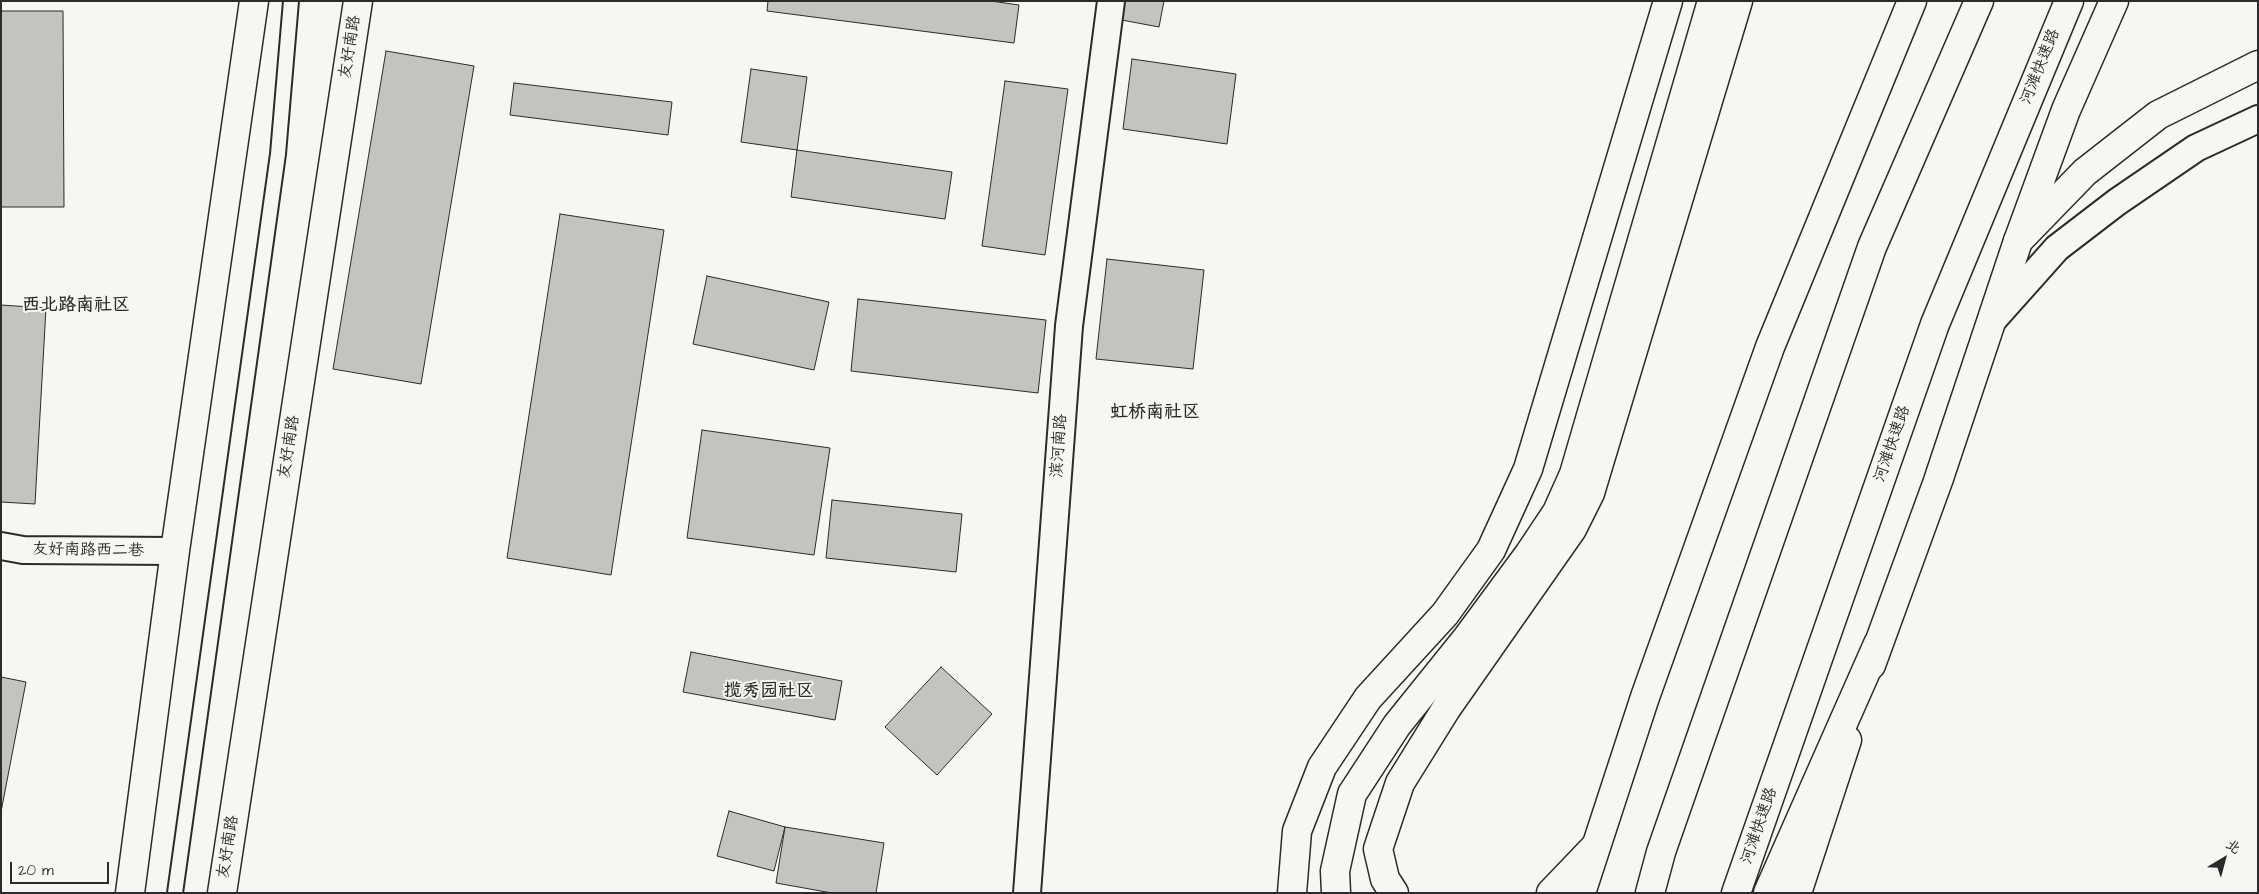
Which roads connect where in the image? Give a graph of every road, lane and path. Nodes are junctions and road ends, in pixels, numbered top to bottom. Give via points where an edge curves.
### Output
1 (254, 1) edge
2 (291, 1) edge
3 (358, 1) edge
4 (1110, 1) edge
5 (1668, 1) edge
6 (1712, 1) edge
7 (1738, 1) edge
8 (1912, 1) edge
9 (1979, 1) edge
10 (2068, 1) edge
11 (2114, 1) edge
12 (2258, 64) edge
13 (2258, 119) edge
14 (2018, 241) junction
15 (1991, 322) junction
16 (1, 546) edge
17 (175, 551) junction
18 (1536, 562) junction
19 (1878, 644) junction
20 (1595, 847) junction
21 (130, 893) edge
22 (175, 893) edge
23 (222, 893) edge
24 (1027, 893) edge
25 (1292, 893) edge
26 (1336, 893) edge
27 (1394, 893) edge
28 (1551, 893) edge
29 (1581, 893) edge
30 (1650, 893) edge
31 (1736, 893) edge
32 (1768, 893) edge
33 (1797, 893) edge

1 - 17 main road
2 - 22 lane via 278,154
3 - 23 main road, 友好南路
4 - 24 street, 滨河南路 via 1069,326
5 - 25 main road via 1528,470 1491,550 1445,614 1368,698 1322,767 1297,830
6 - 18 main road via 1574,474
7 - 18 main road via 1590,493 1572,529
8 - 20 main road via 1770,347
9 - 30 main road via 1872,247 1661,852
10 - 31 main road, 河滩快速路 via 1935,324
11 - 14 main road via 2066,110
12 - 14 main road via 2158,115 2085,172
13 - 15 street via 2196,148 2117,202 2057,248
14 - 15 main road
15 - 19 main road via 1938,482
16 - 17 street, 友好南路西二巷 via 23,550
17 - 21 main road
18 - 26 main road via 1467,638 1397,725 1352,794 1335,871
18 - 27 main road via 1400,783 1378,849 1385,879
19 - 32 main road
19 - 33 main road
20 - 28 main road
20 - 29 main road

